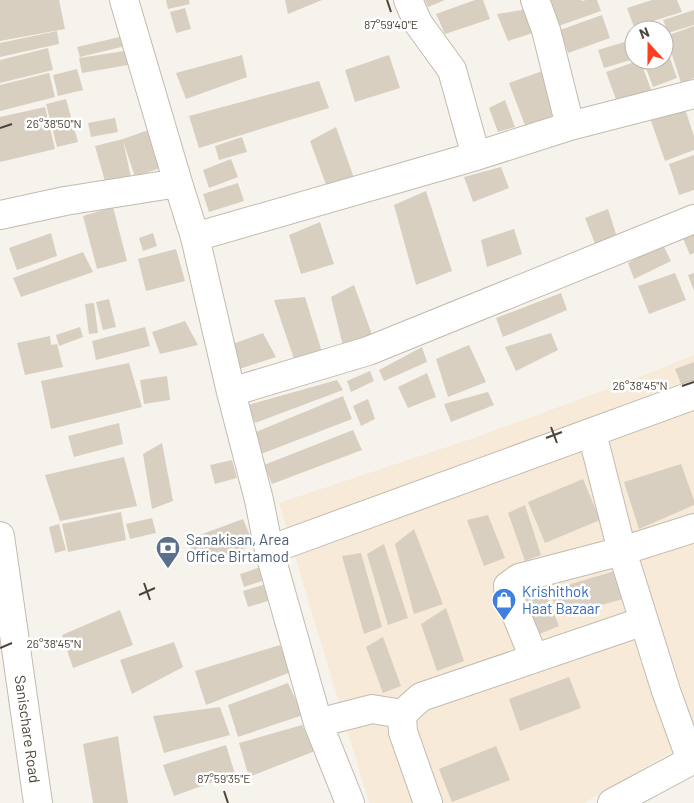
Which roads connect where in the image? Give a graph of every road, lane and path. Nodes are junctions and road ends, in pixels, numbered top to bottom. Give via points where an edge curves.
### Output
1 (124, 0) edge
2 (408, 0) edge
3 (535, 0) edge
4 (694, 94) edge
5 (570, 126) junction
6 (476, 156) junction
7 (178, 183) junction
8 (0, 215) edge
9 (694, 219) edge
10 (195, 237) junction
11 (231, 392) junction
12 (694, 396) edge
13 (592, 433) junction
14 (694, 528) edge
15 (0, 536) edge
16 (269, 550) junction
17 (622, 551) junction
18 (644, 621) junction
19 (7, 631) edge
20 (534, 658) junction
21 (402, 714) junction
22 (318, 723) junction
23 (693, 759) edge
24 (38, 803) edge
25 (350, 803) edge
26 (428, 803) edge
27 (612, 803) edge

1 - 7 street
2 - 6 street via 418,23 452,70
3 - 5 street via 546,30
4 - 5 street
5 - 6 street
6 - 10 street
7 - 8 street
7 - 10 street
9 - 11 street via 368,351
10 - 11 street
11 - 16 street
12 - 13 street
13 - 16 street
13 - 17 street
14 - 17 street
15 - 19 street, Sanischare Road
16 - 22 street
17 - 18 street
17 - 20 street via 519,578 508,586 509,597
18 - 20 street
18 - 23 street via 666,691
19 - 24 street, Sanischare Road
20 - 21 street via 421,697
21 - 22 street via 372,709
21 - 26 street via 403,732
22 - 25 street
23 - 27 street

